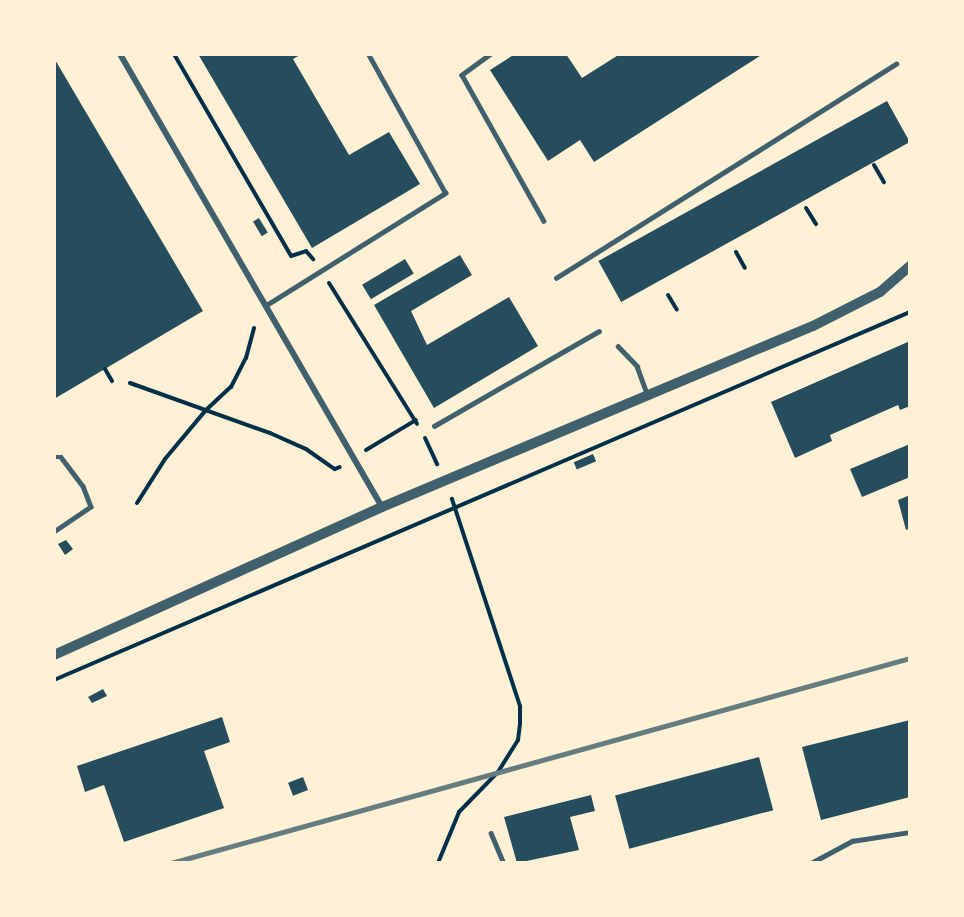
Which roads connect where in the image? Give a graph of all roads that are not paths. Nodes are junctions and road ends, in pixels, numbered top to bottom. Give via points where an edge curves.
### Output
1 (120, 54) edge
2 (368, 54) edge
3 (491, 54) edge
4 (896, 64) dead end
5 (544, 221) dead end
6 (910, 267) edge
7 (556, 278) dead end
8 (266, 306) junction
9 (599, 331) dead end
10 (618, 346) dead end
11 (648, 396) junction
12 (434, 426) road end
13 (54, 456) edge
14 (382, 507) junction
15 (54, 532) edge
16 (54, 655) edge
17 (910, 831) edge
18 (491, 833) dead end
19 (504, 863) edge
20 (811, 863) edge

1 - 8 street
2 - 8 lane via 445,193
3 - 5 lane via 462,75
4 - 7 lane
6 - 11 street via 880,292 813,326
8 - 14 street
9 - 12 lane
10 - 11 lane via 637,366
11 - 14 street
13 - 15 lane via 62,457 83,486 91,507
14 - 16 street
17 - 20 lane via 852,841
18 - 19 lane

